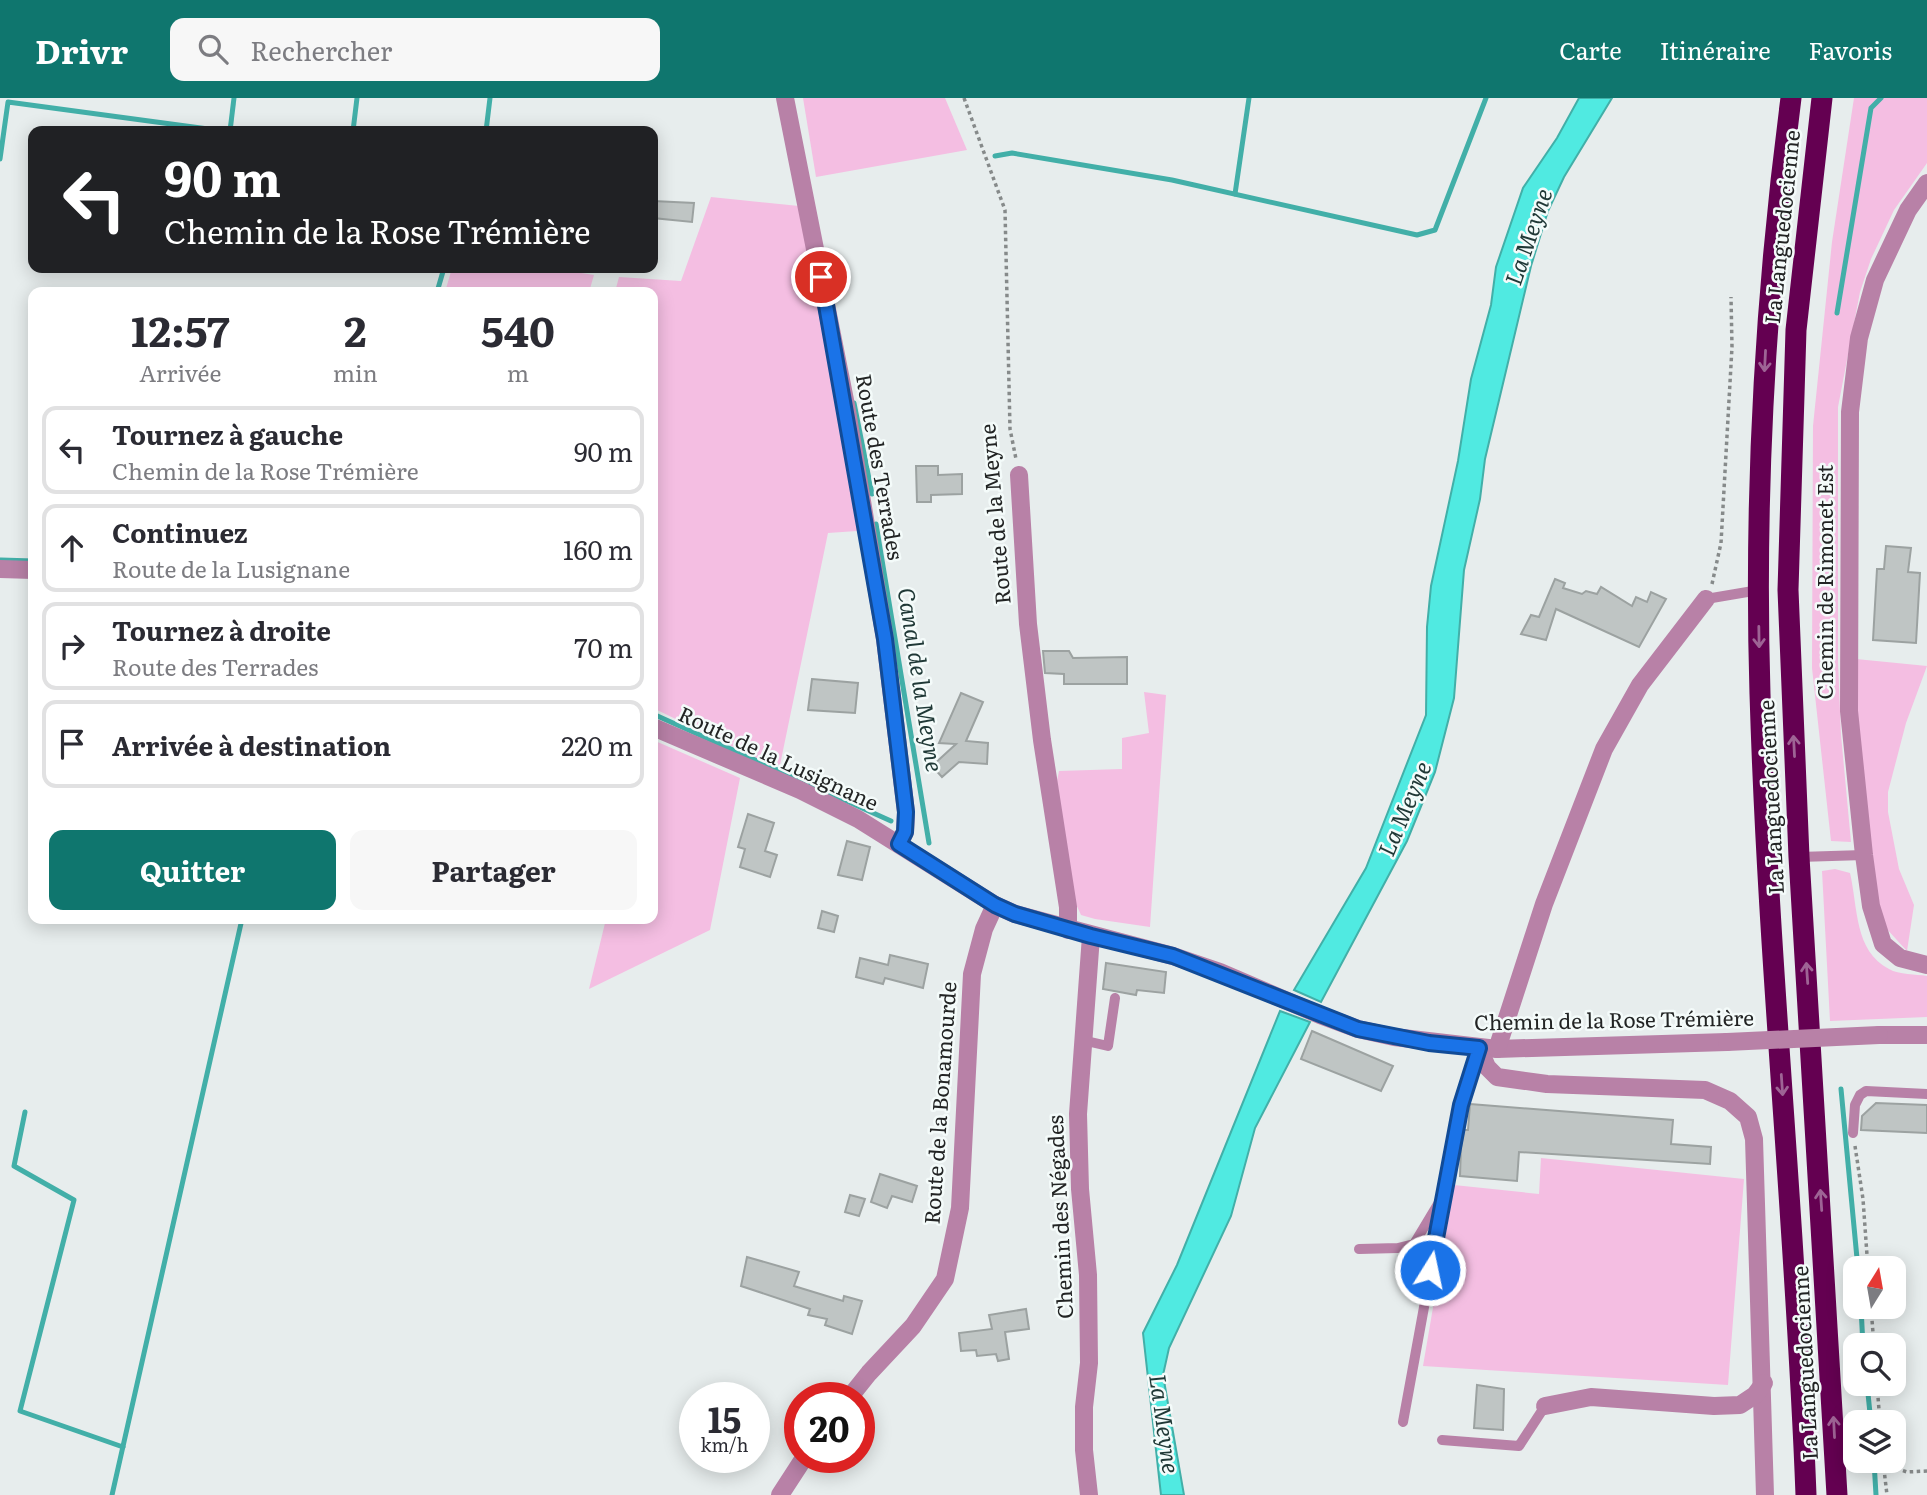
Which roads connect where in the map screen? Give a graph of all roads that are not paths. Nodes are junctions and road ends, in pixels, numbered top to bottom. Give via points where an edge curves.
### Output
1 (785, 98) edge
2 (1791, 98) edge
3 (1822, 98) edge
4 (1927, 183) edge
5 (1019, 475) road end
6 (0, 569) edge
7 (28, 570) edge
8 (1759, 590) junction
9 (1706, 599) joint
10 (658, 729) edge
11 (899, 844) junction
12 (1864, 855) junction
13 (1799, 857) junction
14 (995, 905) junction
15 (1068, 930) junction
16 (1091, 936) junction
17 (1927, 964) edge
18 (1115, 998) dead end
19 (1927, 1035) edge
20 (1082, 1040) junction
21 (1488, 1049) junction
22 (1927, 1094) edge
23 (1853, 1133) road end
24 (1444, 1194) junction
25 (1359, 1249) dead end
26 (862, 1382) edge
27 (1764, 1383) junction
28 (1545, 1406) joint
29 (1403, 1422) dead end
30 (1442, 1440) dead end
31 (794, 1473) edge
32 (780, 1495) edge
33 (1089, 1495) edge
34 (1765, 1495) edge
35 (1806, 1495) edge
36 (1837, 1495) edge

1 - 11 street, Route des Terrades via 846,405 885,639 906,812
2 -> 8 highway, La Languedocienne via 1766,330
13 -> 3 highway, La Languedocienne via 1788,590 1792,436 1796,330
4 - 12 street, Chemin de Rimonet Est via 1908,210 1875,280 1859,338 1850,412 1849,711
5 - 15 street, Route de la Meyne via 1028,624
6 - 7 street
8 - 9 lane
8 -> 35 highway, La Languedocienne via 1768,859
9 - 21 street via 1640,685 1604,749
10 - 11 street, Route de la Lusignane via 800,790
11 - 14 street, Route de la Lusignane
12 - 13 lane
12 - 17 street, Chemin de Rimonet Est via 1871,906 1883,944 1900,958
36 -> 13 highway, La Languedocienne
14 - 15 street, Route de la Lusignane
14 - 26 street, Route de la Bonamourde via 972,974 960,1208 945,1279 913,1326
15 - 16 street, Chemin de la Rose Trémière
16 - 20 street, Chemin des Négades
16 - 21 street, Chemin de la Rose Trémière via 1220,972 1358,1029
18 - 20 lane via 1108,1046
19 - 21 street, Chemin de la Rose Trémière, bridge
20 - 33 street, Chemin des Négades via 1078,1114 1088,1275 1084,1450
21 - 24 lane via 1461,1105
21 - 27 street via 1487,1067 1497,1077 1547,1084 1705,1090 1730,1101 1748,1117 1754,1139
22 - 23 lane via 1866,1091 1856,1105
24 - 25 lane via 1414,1244
24 - 29 lane
27 - 28 street via 1740,1405 1591,1397
27 - 34 street
28 - 30 lane via 1519,1446
31 - 32 street

